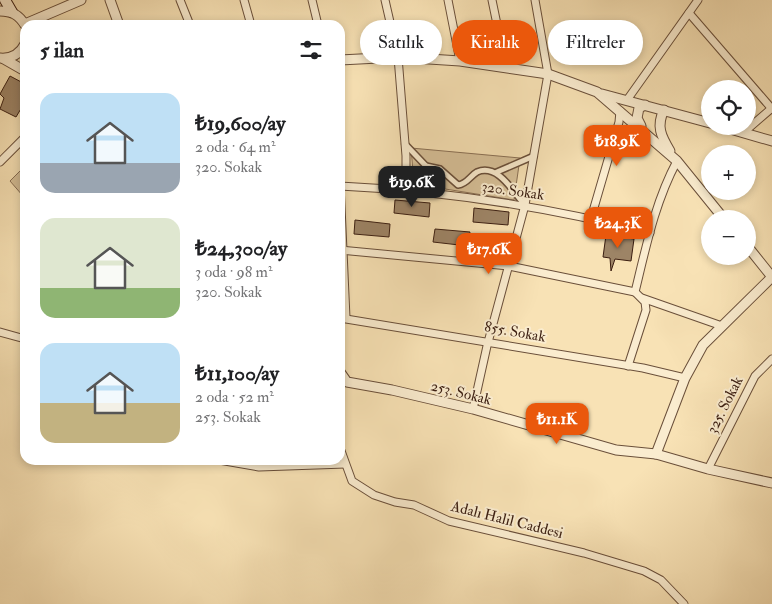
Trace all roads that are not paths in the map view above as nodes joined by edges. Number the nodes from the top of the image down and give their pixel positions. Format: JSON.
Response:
{"nodes":[{"id":1,"x":5,"y":0,"type":"edge"},
{"id":2,"x":81,"y":0,"type":"edge"},
{"id":3,"x":110,"y":0,"type":"edge"},
{"id":4,"x":180,"y":0,"type":"edge"},
{"id":5,"x":244,"y":0,"type":"edge"},
{"id":6,"x":312,"y":0,"type":"edge"},
{"id":7,"x":385,"y":0,"type":"edge"},
{"id":8,"x":448,"y":0,"type":"edge"},
{"id":9,"x":492,"y":0,"type":"edge"},
{"id":10,"x":536,"y":0,"type":"edge"},
{"id":11,"x":698,"y":0,"type":"edge"},
{"id":12,"x":0,"y":11,"type":"edge"},
{"id":13,"x":12,"y":12,"type":"junction"},
{"id":14,"x":689,"y":13,"type":"junction"},
{"id":15,"x":20,"y":20,"type":"edge"},
{"id":16,"x":36,"y":20,"type":"edge"},
{"id":17,"x":117,"y":20,"type":"edge"},
{"id":18,"x":188,"y":20,"type":"edge"},
{"id":19,"x":250,"y":20,"type":"edge"},
{"id":20,"x":317,"y":20,"type":"edge"},
{"id":21,"x":390,"y":20,"type":"edge"},
{"id":22,"x":452,"y":20,"type":"edge"},
{"id":23,"x":20,"y":51,"type":"edge"},
{"id":24,"x":2,"y":58,"type":"edge"},
{"id":25,"x":360,"y":59,"type":"edge"},
{"id":26,"x":345,"y":60,"type":"edge"},
{"id":27,"x":399,"y":65,"type":"edge"},
{"id":28,"x":486,"y":65,"type":"edge"},
{"id":29,"x":20,"y":67,"type":"edge"},
{"id":30,"x":506,"y":68,"type":"junction"},
{"id":31,"x":548,"y":74,"type":"junction"},
{"id":32,"x":597,"y":92,"type":"junction"},
{"id":33,"x":626,"y":100,"type":"junction"},
{"id":34,"x":645,"y":105,"type":"junction"},
{"id":35,"x":772,"y":109,"type":"edge"},
{"id":36,"x":664,"y":110,"type":"junction"},
{"id":37,"x":620,"y":111,"type":"junction"},
{"id":38,"x":701,"y":120,"type":"edge"},
{"id":39,"x":756,"y":122,"type":"edge"},
{"id":40,"x":642,"y":129,"type":"junction"},
{"id":41,"x":750,"y":135,"type":"edge"},
{"id":42,"x":772,"y":141,"type":"edge"},
{"id":43,"x":20,"y":142,"type":"edge"},
{"id":44,"x":405,"y":144,"type":"junction"},
{"id":45,"x":534,"y":156,"type":"junction"},
{"id":46,"x":677,"y":161,"type":"junction"},
{"id":47,"x":0,"y":162,"type":"edge"},
{"id":48,"x":426,"y":166,"type":"junction"},
{"id":49,"x":496,"y":172,"type":"junction"},
{"id":50,"x":345,"y":185,"type":"edge"},
{"id":51,"x":458,"y":186,"type":"junction"},
{"id":52,"x":406,"y":190,"type":"junction"},
{"id":53,"x":456,"y":197,"type":"junction"},
{"id":54,"x":525,"y":205,"type":"junction"},
{"id":55,"x":717,"y":210,"type":"edge"},
{"id":56,"x":591,"y":218,"type":"junction"},
{"id":57,"x":650,"y":233,"type":"junction"},
{"id":58,"x":345,"y":250,"type":"edge"},
{"id":59,"x":756,"y":257,"type":"edge"},
{"id":60,"x":509,"y":266,"type":"junction"},
{"id":61,"x":772,"y":277,"type":"edge"},
{"id":62,"x":636,"y":292,"type":"junction"},
{"id":63,"x":642,"y":298,"type":"junction"},
{"id":64,"x":345,"y":318,"type":"edge"},
{"id":65,"x":722,"y":326,"type":"junction"},
{"id":66,"x":0,"y":332,"type":"edge"},
{"id":67,"x":20,"y":338,"type":"edge"},
{"id":68,"x":489,"y":342,"type":"junction"},
{"id":69,"x":772,"y":359,"type":"edge"},
{"id":70,"x":628,"y":366,"type":"junction"},
{"id":71,"x":685,"y":378,"type":"junction"},
{"id":72,"x":345,"y":383,"type":"edge"},
{"id":73,"x":473,"y":409,"type":"junction"},
{"id":74,"x":656,"y":454,"type":"junction"},
{"id":75,"x":345,"y":464,"type":"edge"},
{"id":76,"x":248,"y":465,"type":"edge"},
{"id":77,"x":316,"y":465,"type":"edge"},
{"id":78,"x":708,"y":469,"type":"junction"},
{"id":79,"x":771,"y":481,"type":"edge"},
{"id":80,"x":684,"y":604,"type":"edge"}],
"edges":[{"from":1,"to":13,"type":"main road"},
{"from":2,"to":16,"type":"street"},
{"from":3,"to":17,"type":"street"},
{"from":4,"to":18,"type":"street"},
{"from":5,"to":19,"type":"street"},
{"from":6,"to":20,"type":"street"},
{"from":7,"to":21,"type":"street"},
{"from":8,"to":22,"type":"street"},
{"from":9,"to":30,"type":"street"},
{"from":10,"to":31,"type":"street"},
{"from":11,"to":14,"type":"street"},
{"from":12,"to":13,"type":"street"},
{"from":13,"to":15,"type":"street"},
{"from":14,"to":33,"type":"street"},
{"from":14,"to":35,"type":"street"},
{"from":23,"to":24,"type":"street"},
{"from":24,"to":29,"type":"street"},
{"from":25,"to":26,"type":"street"},
{"from":27,"to":44,"type":"street"},
{"from":28,"to":30,"type":"street"},
{"from":30,"to":31,"type":"street"},
{"from":31,"to":32,"type":"street"},
{"from":31,"to":45,"type":"street"},
{"from":32,"to":33,"type":"street"},
{"from":32,"to":37,"type":"street"},
{"from":33,"to":34,"type":"street"},
{"from":34,"to":36,"type":"street"},
{"from":34,"to":40,"type":"street"},
{"from":35,"to":39,"type":"street"},
{"from":36,"to":38,"type":"street"},
{"from":36,"to":46,"type":"street"},
{"from":37,"to":40,"type":"street"},
{"from":37,"to":56,"type":"street"},
{"from":40,"to":46,"type":"street"},
{"from":41,"to":42,"type":"street"},
{"from":43,"to":47,"type":"street"},
{"from":44,"to":48,"type":"street"},
{"from":44,"to":52,"type":"street"},
{"from":45,"to":49,"type":"street"},
{"from":45,"to":54,"type":"street"},
{"from":46,"to":55,"type":"street"},
{"from":46,"to":57,"type":"street"},
{"from":48,"to":51,"type":"street"},
{"from":48,"to":52,"type":"street"},
{"from":49,"to":51,"type":"street"},
{"from":49,"to":54,"type":"street"},
{"from":50,"to":52,"type":"street","name":"320. Sokak"},
{"from":51,"to":53,"type":"street"},
{"from":52,"to":53,"type":"street","name":"320. Sokak"},
{"from":53,"to":54,"type":"street","name":"320. Sokak"},
{"from":54,"to":56,"type":"street","name":"320. Sokak"},
{"from":54,"to":60,"type":"street"},
{"from":56,"to":57,"type":"street","name":"320. Sokak"},
{"from":57,"to":62,"type":"street"},
{"from":58,"to":60,"type":"street"},
{"from":59,"to":61,"type":"street"},
{"from":60,"to":62,"type":"street"},
{"from":60,"to":68,"type":"street"},
{"from":61,"to":65,"type":"street"},
{"from":62,"to":63,"type":"street"},
{"from":63,"to":65,"type":"street"},
{"from":63,"to":70,"type":"street"},
{"from":64,"to":68,"type":"street","name":"855. Sokak"},
{"from":65,"to":71,"type":"street"},
{"from":66,"to":67,"type":"street"},
{"from":68,"to":70,"type":"street","name":"855. Sokak"},
{"from":68,"to":73,"type":"street"},
{"from":69,"to":78,"type":"street","name":"325. Sokak"},
{"from":70,"to":71,"type":"street","name":"855. Sokak"},
{"from":71,"to":74,"type":"street"},
{"from":72,"to":73,"type":"street","name":"253. Sokak"},
{"from":73,"to":74,"type":"street","name":"253. Sokak"},
{"from":74,"to":78,"type":"street","name":"253. Sokak"},
{"from":75,"to":80,"type":"street","name":"Adalı Halil Caddesi"},
{"from":76,"to":77,"type":"street"},
{"from":78,"to":79,"type":"street","name":"253. Sokak"}]}
